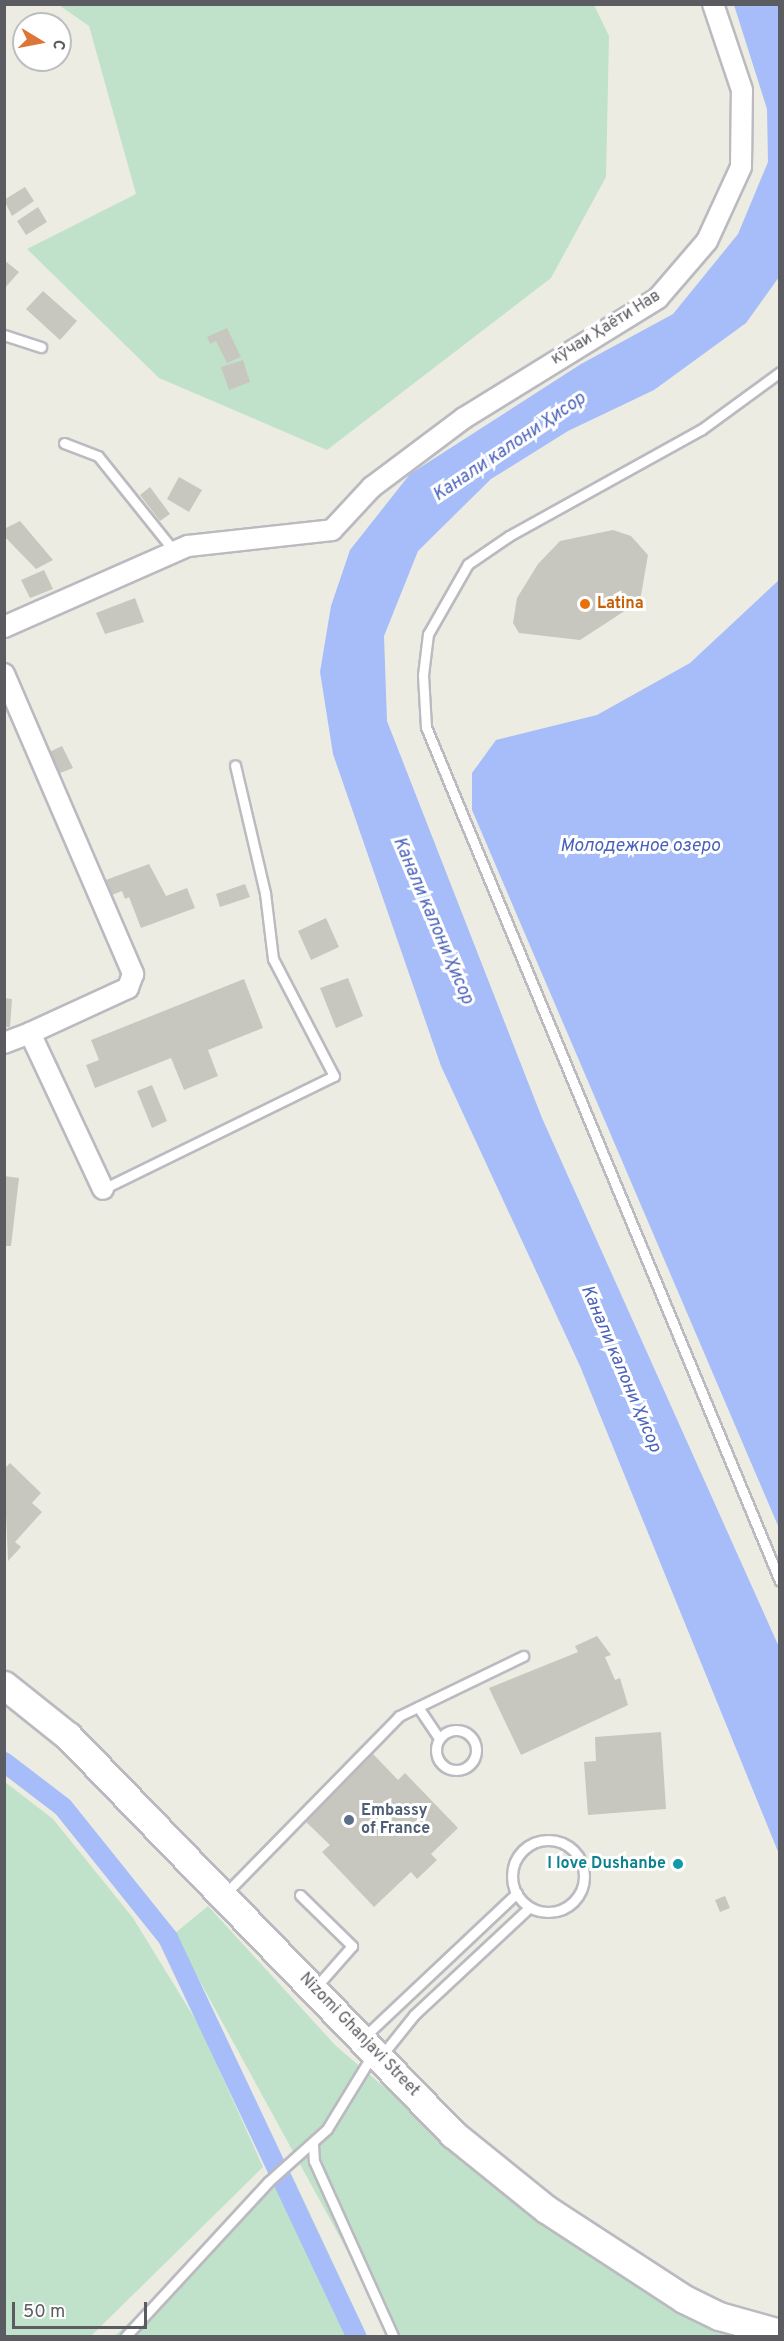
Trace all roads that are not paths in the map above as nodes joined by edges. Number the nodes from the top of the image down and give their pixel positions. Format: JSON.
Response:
{"nodes":[{"id":1,"x":713,"y":4,"type":"edge"},
{"id":2,"x":4,"y":335,"type":"edge"},
{"id":3,"x":41,"y":347,"type":"dead end"},
{"id":4,"x":780,"y":372,"type":"edge"},
{"id":5,"x":64,"y":443,"type":"dead end"},
{"id":6,"x":174,"y":551,"type":"junction"},
{"id":7,"x":4,"y":627,"type":"edge"},
{"id":8,"x":4,"y":674,"type":"edge"},
{"id":9,"x":235,"y":765,"type":"dead end"},
{"id":10,"x":30,"y":1033,"type":"junction"},
{"id":11,"x":4,"y":1043,"type":"edge"},
{"id":12,"x":102,"y":1189,"type":"joint"},
{"id":13,"x":780,"y":1581,"type":"edge"},
{"id":14,"x":523,"y":1656,"type":"dead end"},
{"id":15,"x":4,"y":1685,"type":"edge"},
{"id":16,"x":418,"y":1707,"type":"junction"},
{"id":17,"x":439,"y":1738,"type":"junction"},
{"id":18,"x":517,"y":1893,"type":"junction"},
{"id":19,"x":224,"y":1895,"type":"junction"},
{"id":20,"x":300,"y":1895,"type":"dead end"},
{"id":21,"x":530,"y":1907,"type":"junction"},
{"id":22,"x":314,"y":1989,"type":"junction"},
{"id":23,"x":372,"y":2049,"type":"junction"},
{"id":24,"x":313,"y":2144,"type":"junction"},
{"id":25,"x":764,"y":2332,"type":"edge"},
{"id":26,"x":126,"y":2337,"type":"edge"},
{"id":27,"x":393,"y":2337,"type":"edge"}],
"edges":[{"from":1,"to":6,"type":"street","name":"кӯчаи Ҳаёти Нав"},
{"from":2,"to":3,"type":"lane"},
{"from":4,"to":13,"type":"lane"},
{"from":5,"to":6,"type":"lane"},
{"from":6,"to":7,"type":"street","name":"кӯчаи Ҳаёти Нав"},
{"from":8,"to":10,"type":"street"},
{"from":9,"to":12,"type":"lane"},
{"from":10,"to":11,"type":"street"},
{"from":10,"to":12,"type":"street"},
{"from":14,"to":16,"type":"lane"},
{"from":15,"to":19,"type":"street","name":"Nizomi Ghanjavi Street"},
{"from":16,"to":17,"type":"lane"},
{"from":16,"to":19,"type":"lane"},
{"from":17,"to":17,"type":"lane"},
{"from":18,"to":21,"type":"lane"},
{"from":18,"to":21,"type":"lane"},
{"from":18,"to":23,"type":"lane"},
{"from":19,"to":22,"type":"street","name":"Nizomi Ghanjavi Street"},
{"from":20,"to":22,"type":"lane"},
{"from":21,"to":23,"type":"lane"},
{"from":22,"to":23,"type":"street","name":"Nizomi Ghanjavi Street"},
{"from":23,"to":24,"type":"lane"},
{"from":23,"to":25,"type":"street","name":"Nizomi Ghanjavi Street"},
{"from":24,"to":26,"type":"lane"},
{"from":24,"to":27,"type":"lane"}]}
